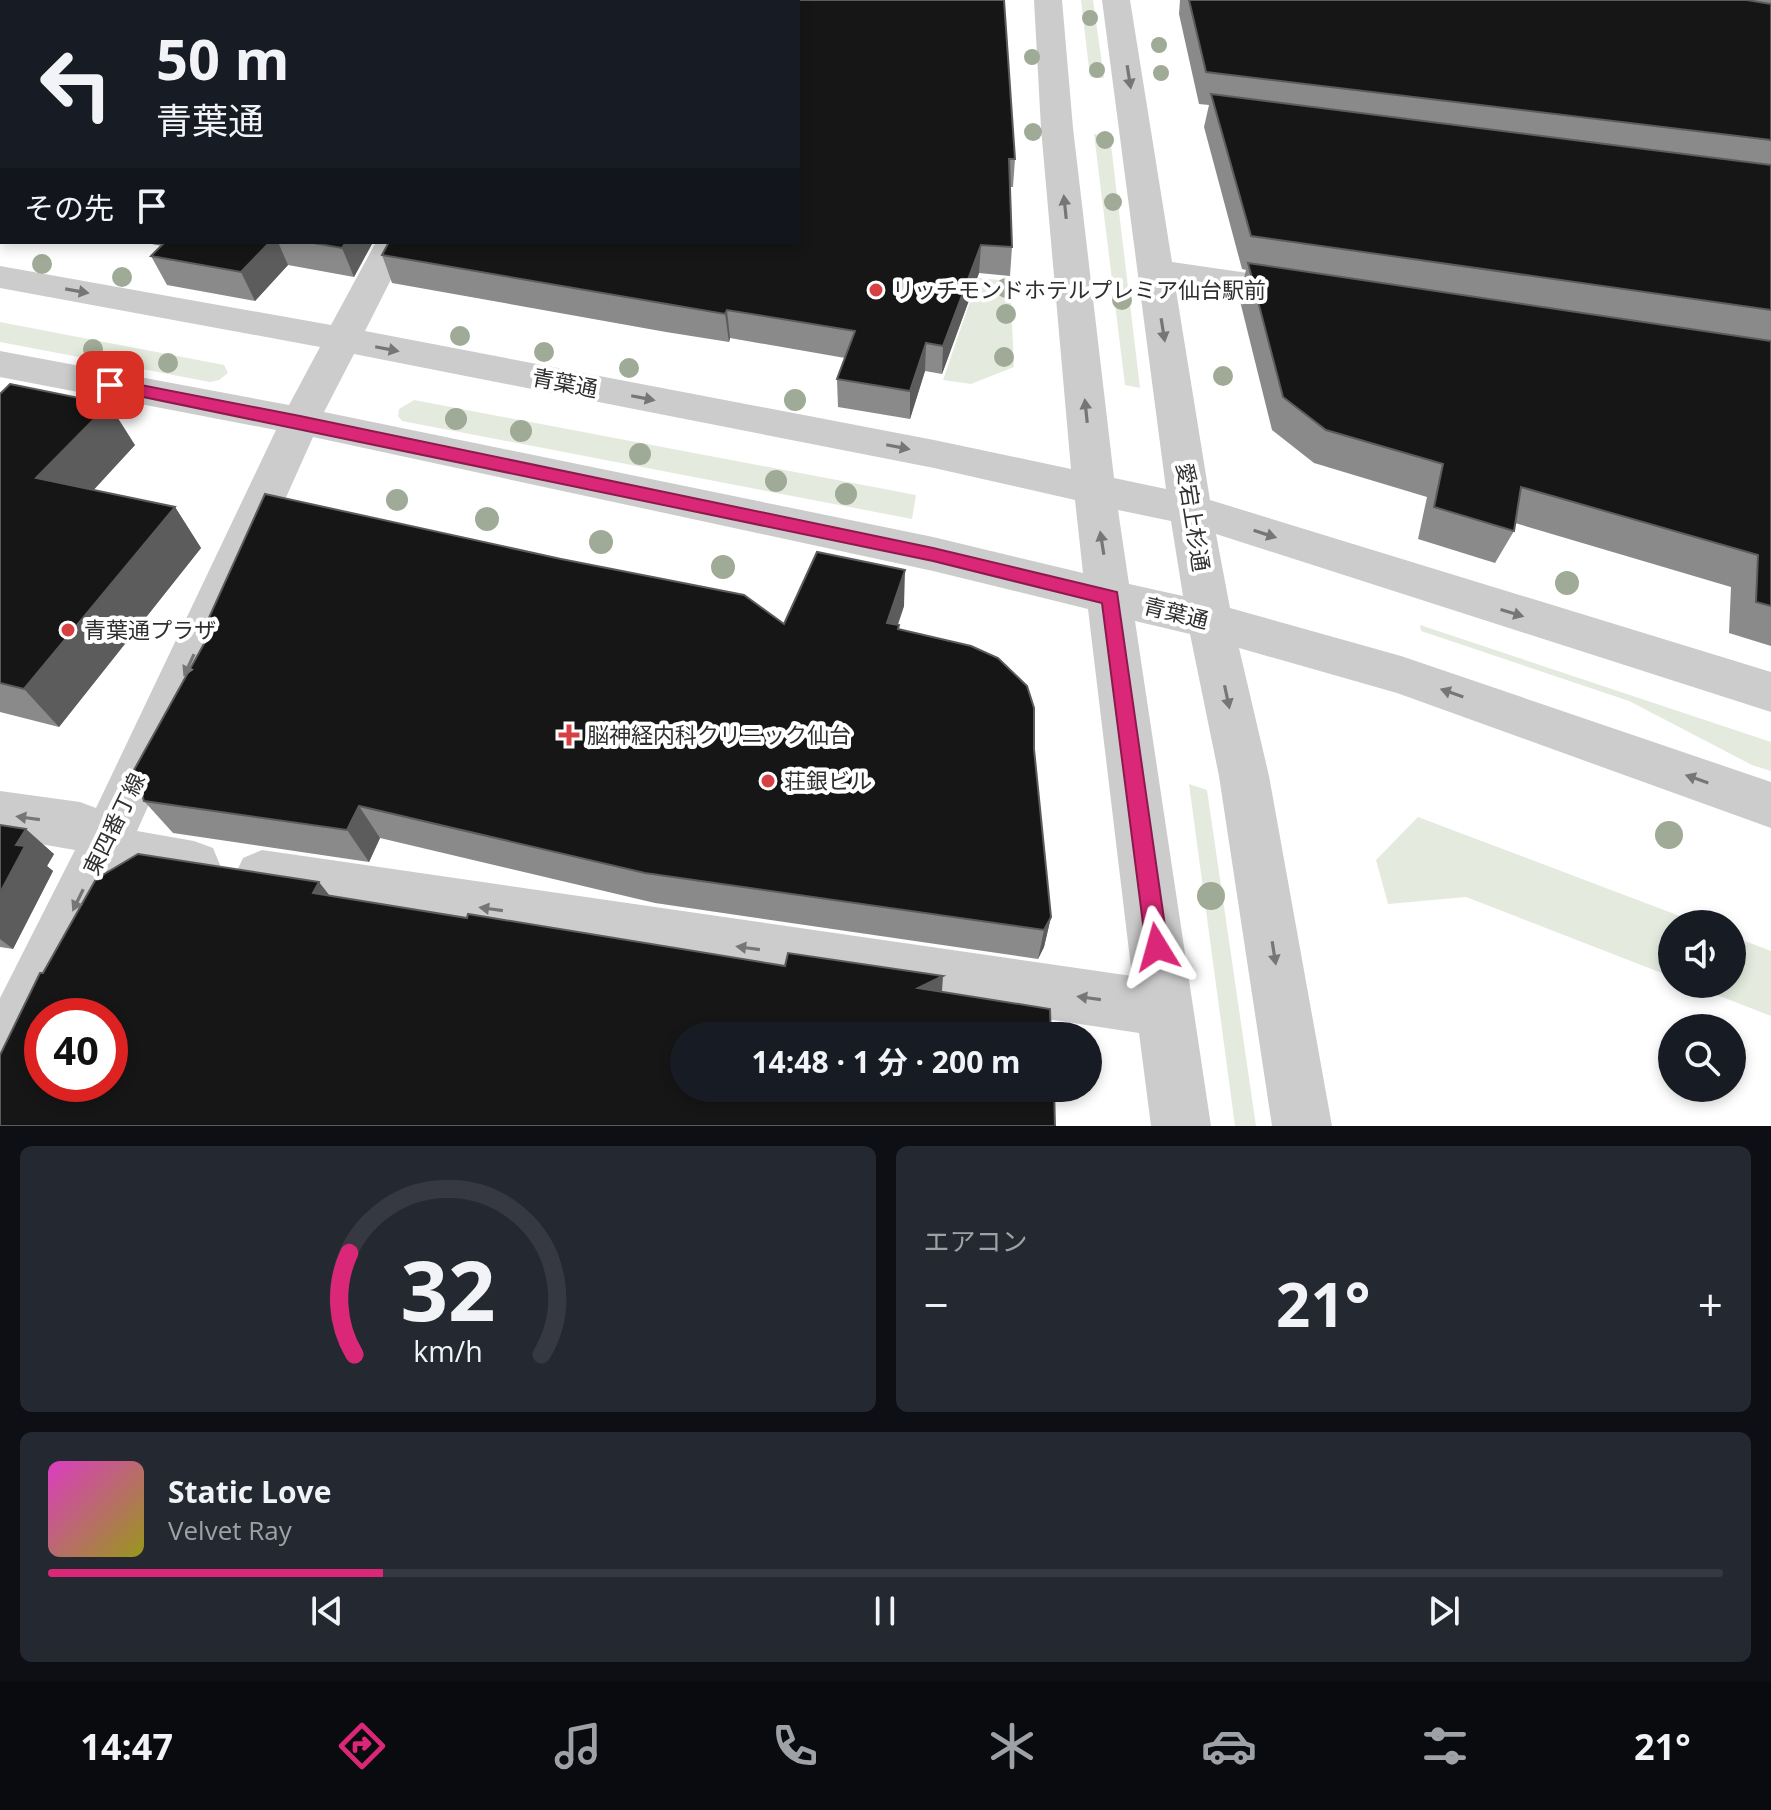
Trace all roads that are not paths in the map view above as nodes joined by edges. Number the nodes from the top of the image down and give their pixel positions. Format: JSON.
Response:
{"nodes":[{"id":1,"x":1048,"y":0,"type":"edge"},
{"id":2,"x":1116,"y":0,"type":"edge"},
{"id":3,"x":392,"y":244,"type":"edge"},
{"id":4,"x":1154,"y":270,"type":"junction"},
{"id":5,"x":0,"y":277,"type":"edge"},
{"id":6,"x":1334,"y":297,"type":"edge"},
{"id":7,"x":343,"y":340,"type":"junction"},
{"id":8,"x":0,"y":364,"type":"edge"},
{"id":9,"x":300,"y":421,"type":"junction"},
{"id":10,"x":1094,"y":488,"type":"junction"},
{"id":11,"x":1190,"y":510,"type":"junction"},
{"id":12,"x":1110,"y":597,"type":"junction"},
{"id":13,"x":1210,"y":621,"type":"junction"},
{"id":14,"x":1771,"y":692,"type":"edge"},
{"id":15,"x":1771,"y":805,"type":"edge"},
{"id":16,"x":0,"y":814,"type":"edge"},
{"id":17,"x":107,"y":840,"type":"junction"},
{"id":18,"x":1166,"y":1009,"type":"junction"},
{"id":19,"x":0,"y":1060,"type":"edge"},
{"id":20,"x":1181,"y":1126,"type":"edge"},
{"id":21,"x":1302,"y":1126,"type":"edge"}],
"edges":[{"from":10,"to":1,"type":"street","one_way":true},
{"from":2,"to":4,"type":"street","name":"愛宕上杉通","one_way":true},
{"from":3,"to":7,"type":"street","name":"東四番丁線"},
{"from":4,"to":6,"type":"street"},
{"from":4,"to":11,"type":"street","name":"愛宕上杉通","one_way":true},
{"from":5,"to":7,"type":"street","name":"青葉通","one_way":true},
{"from":7,"to":9,"type":"street","name":"東四番丁線"},
{"from":7,"to":10,"type":"street","name":"青葉通","one_way":true},
{"from":8,"to":9,"type":"street","name":"青葉通"},
{"from":9,"to":12,"type":"street","name":"青葉通"},
{"from":9,"to":17,"type":"street","name":"東四番丁線","one_way":true},
{"from":10,"to":11,"type":"street","name":"青葉通"},
{"from":12,"to":10,"type":"street","one_way":true},
{"from":11,"to":13,"type":"street","name":"愛宕上杉通"},
{"from":11,"to":14,"type":"street","name":"青葉通","one_way":true},
{"from":12,"to":13,"type":"street","name":"青葉通"},
{"from":12,"to":18,"type":"street"},
{"from":15,"to":13,"type":"street","name":"青葉通","one_way":true},
{"from":13,"to":21,"type":"street","name":"愛宕上杉通","one_way":true},
{"from":17,"to":16,"type":"street","one_way":true},
{"from":18,"to":17,"type":"street","one_way":true},
{"from":17,"to":19,"type":"street","name":"東四番丁線","one_way":true},
{"from":18,"to":20,"type":"street"}]}
